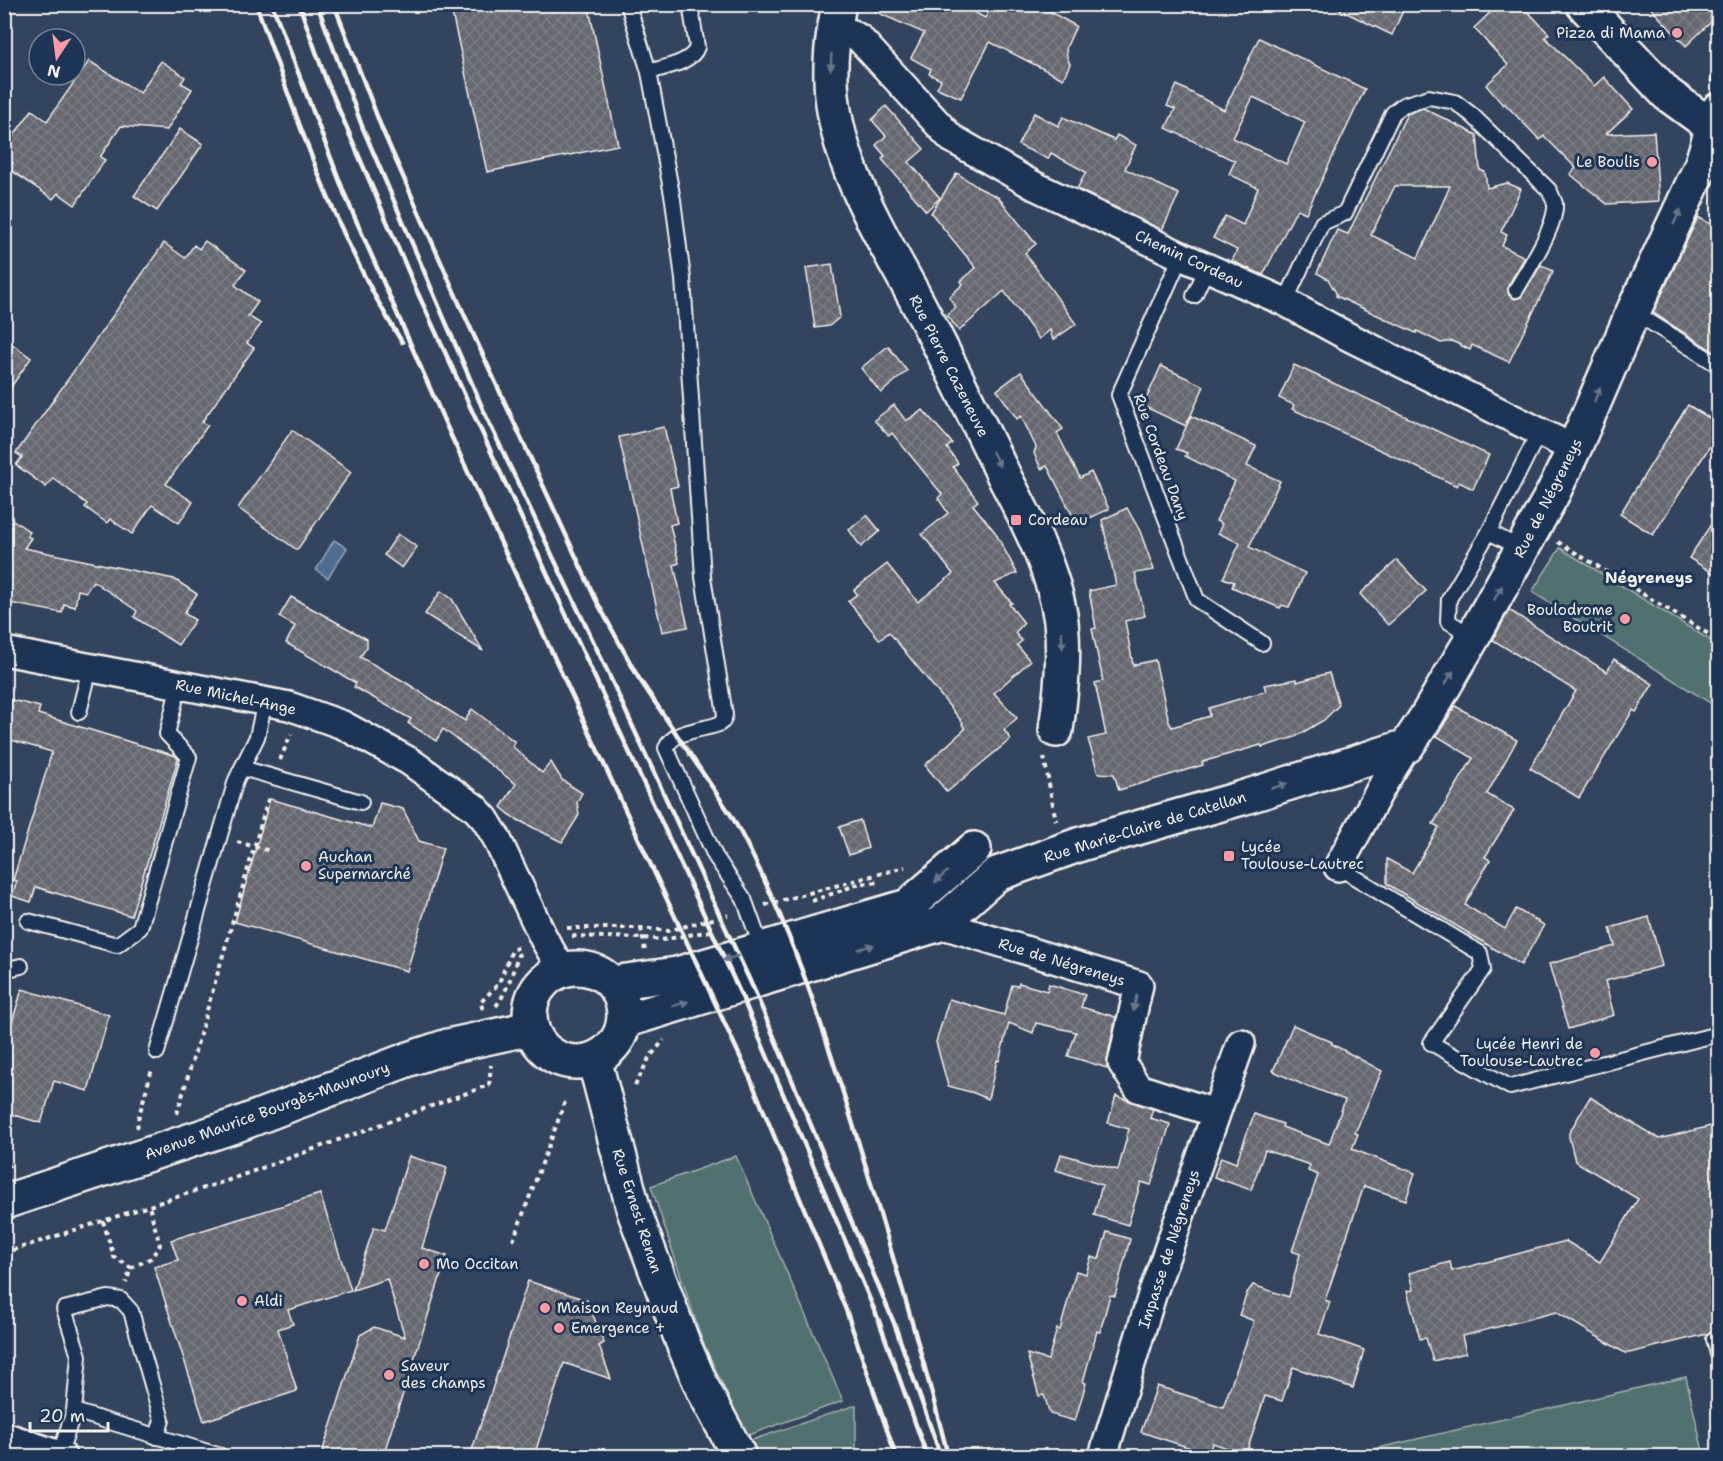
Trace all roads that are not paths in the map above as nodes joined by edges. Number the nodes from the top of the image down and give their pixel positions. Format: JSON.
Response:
{"nodes":[{"id":1,"x":628,"y":4,"type":"edge"},
{"id":2,"x":690,"y":4,"type":"edge"},
{"id":3,"x":1583,"y":4,"type":"edge"},
{"id":4,"x":836,"y":17,"type":"edge"},
{"id":5,"x":649,"y":72,"type":"junction"},
{"id":6,"x":1714,"y":114,"type":"edge"},
{"id":7,"x":1181,"y":256,"type":"junction"},
{"id":8,"x":1207,"y":268,"type":"junction"},
{"id":9,"x":1516,"y":290,"type":"dead end"},
{"id":10,"x":1194,"y":296,"type":"dead end"},
{"id":11,"x":1285,"y":302,"type":"junction"},
{"id":12,"x":1633,"y":312,"type":"junction"},
{"id":13,"x":1719,"y":364,"type":"edge"},
{"id":14,"x":1539,"y":432,"type":"junction"},
{"id":15,"x":1574,"y":449,"type":"junction"},
{"id":16,"x":1489,"y":532,"type":"junction"},
{"id":17,"x":1528,"y":539,"type":"junction"},
{"id":18,"x":1473,"y":637,"type":"junction"},
{"id":19,"x":1262,"y":643,"type":"dead end"},
{"id":20,"x":4,"y":651,"type":"edge"},
{"id":21,"x":90,"y":668,"type":"junction"},
{"id":22,"x":179,"y":685,"type":"junction"},
{"id":23,"x":266,"y":701,"type":"junction"},
{"id":24,"x":79,"y":712,"type":"dead end"},
{"id":25,"x":1050,"y":742,"type":"road end"},
{"id":26,"x":1407,"y":746,"type":"junction"},
{"id":27,"x":242,"y":768,"type":"junction"},
{"id":28,"x":361,"y":802,"type":"dead end"},
{"id":29,"x":974,"y":849,"type":"dead end"},
{"id":30,"x":1338,"y":867,"type":"joint"},
{"id":31,"x":28,"y":921,"type":"dead end"},
{"id":32,"x":940,"y":924,"type":"junction"},
{"id":33,"x":762,"y":949,"type":"junction"},
{"id":34,"x":21,"y":966,"type":"dead end"},
{"id":35,"x":4,"y":970,"type":"edge"},
{"id":36,"x":562,"y":970,"type":"junction"},
{"id":37,"x":612,"y":983,"type":"junction"},
{"id":38,"x":624,"y":1021,"type":"junction"},
{"id":39,"x":531,"y":1028,"type":"junction"},
{"id":40,"x":1719,"y":1034,"type":"edge"},
{"id":41,"x":1241,"y":1043,"type":"dead end"},
{"id":42,"x":157,"y":1052,"type":"road end"},
{"id":43,"x":594,"y":1059,"type":"junction"},
{"id":44,"x":1215,"y":1113,"type":"junction"},
{"id":45,"x":4,"y":1202,"type":"edge"},
{"id":46,"x":1714,"y":1339,"type":"dead end"},
{"id":47,"x":1719,"y":1354,"type":"edge"},
{"id":48,"x":74,"y":1411,"type":"junction"},
{"id":49,"x":4,"y":1436,"type":"edge"},
{"id":50,"x":157,"y":1437,"type":"junction"},
{"id":51,"x":61,"y":1456,"type":"edge"},
{"id":52,"x":221,"y":1456,"type":"edge"},
{"id":53,"x":739,"y":1456,"type":"edge"},
{"id":54,"x":1103,"y":1456,"type":"edge"}],
"edges":[{"from":1,"to":5,"type":"lane"},
{"from":2,"to":5,"type":"lane"},
{"from":3,"to":6,"type":"street"},
{"from":4,"to":7,"type":"street","name":"Chemin Cordeau"},
{"from":4,"to":25,"type":"street","name":"Rue Pierre Cazeneuve","one_way":true},
{"from":5,"to":33,"type":"lane"},
{"from":12,"to":6,"type":"street","name":"Rue de Négreneys","one_way":true},
{"from":7,"to":8,"type":"street","name":"Chemin Cordeau"},
{"from":7,"to":19,"type":"lane","name":"Rue Cordeau Dany"},
{"from":8,"to":10,"type":"lane"},
{"from":8,"to":11,"type":"street","name":"Chemin Cordeau"},
{"from":9,"to":11,"type":"lane"},
{"from":11,"to":14,"type":"street","name":"Chemin Cordeau"},
{"from":12,"to":13,"type":"lane"},
{"from":15,"to":12,"type":"street","name":"Rue de Négreneys","one_way":true},
{"from":14,"to":15,"type":"street","name":"Chemin Cordeau"},
{"from":14,"to":16,"type":"lane"},
{"from":15,"to":17,"type":"street","name":"Rue de Négreneys"},
{"from":16,"to":17,"type":"lane"},
{"from":16,"to":18,"type":"lane"},
{"from":18,"to":17,"type":"street","name":"Rue de Négreneys","one_way":true},
{"from":26,"to":18,"type":"street","name":"Rue de Négreneys","one_way":true},
{"from":20,"to":21,"type":"street","name":"Rue Michel-Ange"},
{"from":21,"to":22,"type":"street","name":"Rue Michel-Ange"},
{"from":21,"to":24,"type":"lane"},
{"from":22,"to":23,"type":"street","name":"Rue Michel-Ange"},
{"from":22,"to":31,"type":"lane"},
{"from":23,"to":27,"type":"lane"},
{"from":23,"to":36,"type":"street","name":"Rue Michel-Ange"},
{"from":26,"to":30,"type":"street","name":"Rue de Négreneys"},
{"from":32,"to":26,"type":"street","name":"Rue Marie-Claire de Catellan","one_way":true},
{"from":27,"to":28,"type":"lane"},
{"from":27,"to":42,"type":"lane"},
{"from":29,"to":33,"type":"street","one_way":true},
{"from":30,"to":40,"type":"lane"},
{"from":38,"to":32,"type":"street","name":"Rue Marie-Claire de Catellan","one_way":true},
{"from":32,"to":44,"type":"street","name":"Rue de Négreneys","one_way":true},
{"from":33,"to":37,"type":"street","one_way":true},
{"from":34,"to":35,"type":"lane"},
{"from":36,"to":37,"type":"street"},
{"from":36,"to":39,"type":"street"},
{"from":37,"to":38,"type":"street"},
{"from":38,"to":43,"type":"street"},
{"from":39,"to":43,"type":"street"},
{"from":39,"to":45,"type":"street","name":"Avenue Maurice Bourgès-Maunoury"},
{"from":41,"to":44,"type":"street","name":"Impasse de Négreneys"},
{"from":43,"to":53,"type":"street","name":"Rue Ernest Renan"},
{"from":44,"to":54,"type":"street","name":"Impasse de Négreneys"},
{"from":46,"to":47,"type":"lane"},
{"from":48,"to":50,"type":"lane"},
{"from":48,"to":50,"type":"lane"},
{"from":48,"to":51,"type":"lane"},
{"from":49,"to":51,"type":"street"},
{"from":50,"to":52,"type":"lane"}]}
